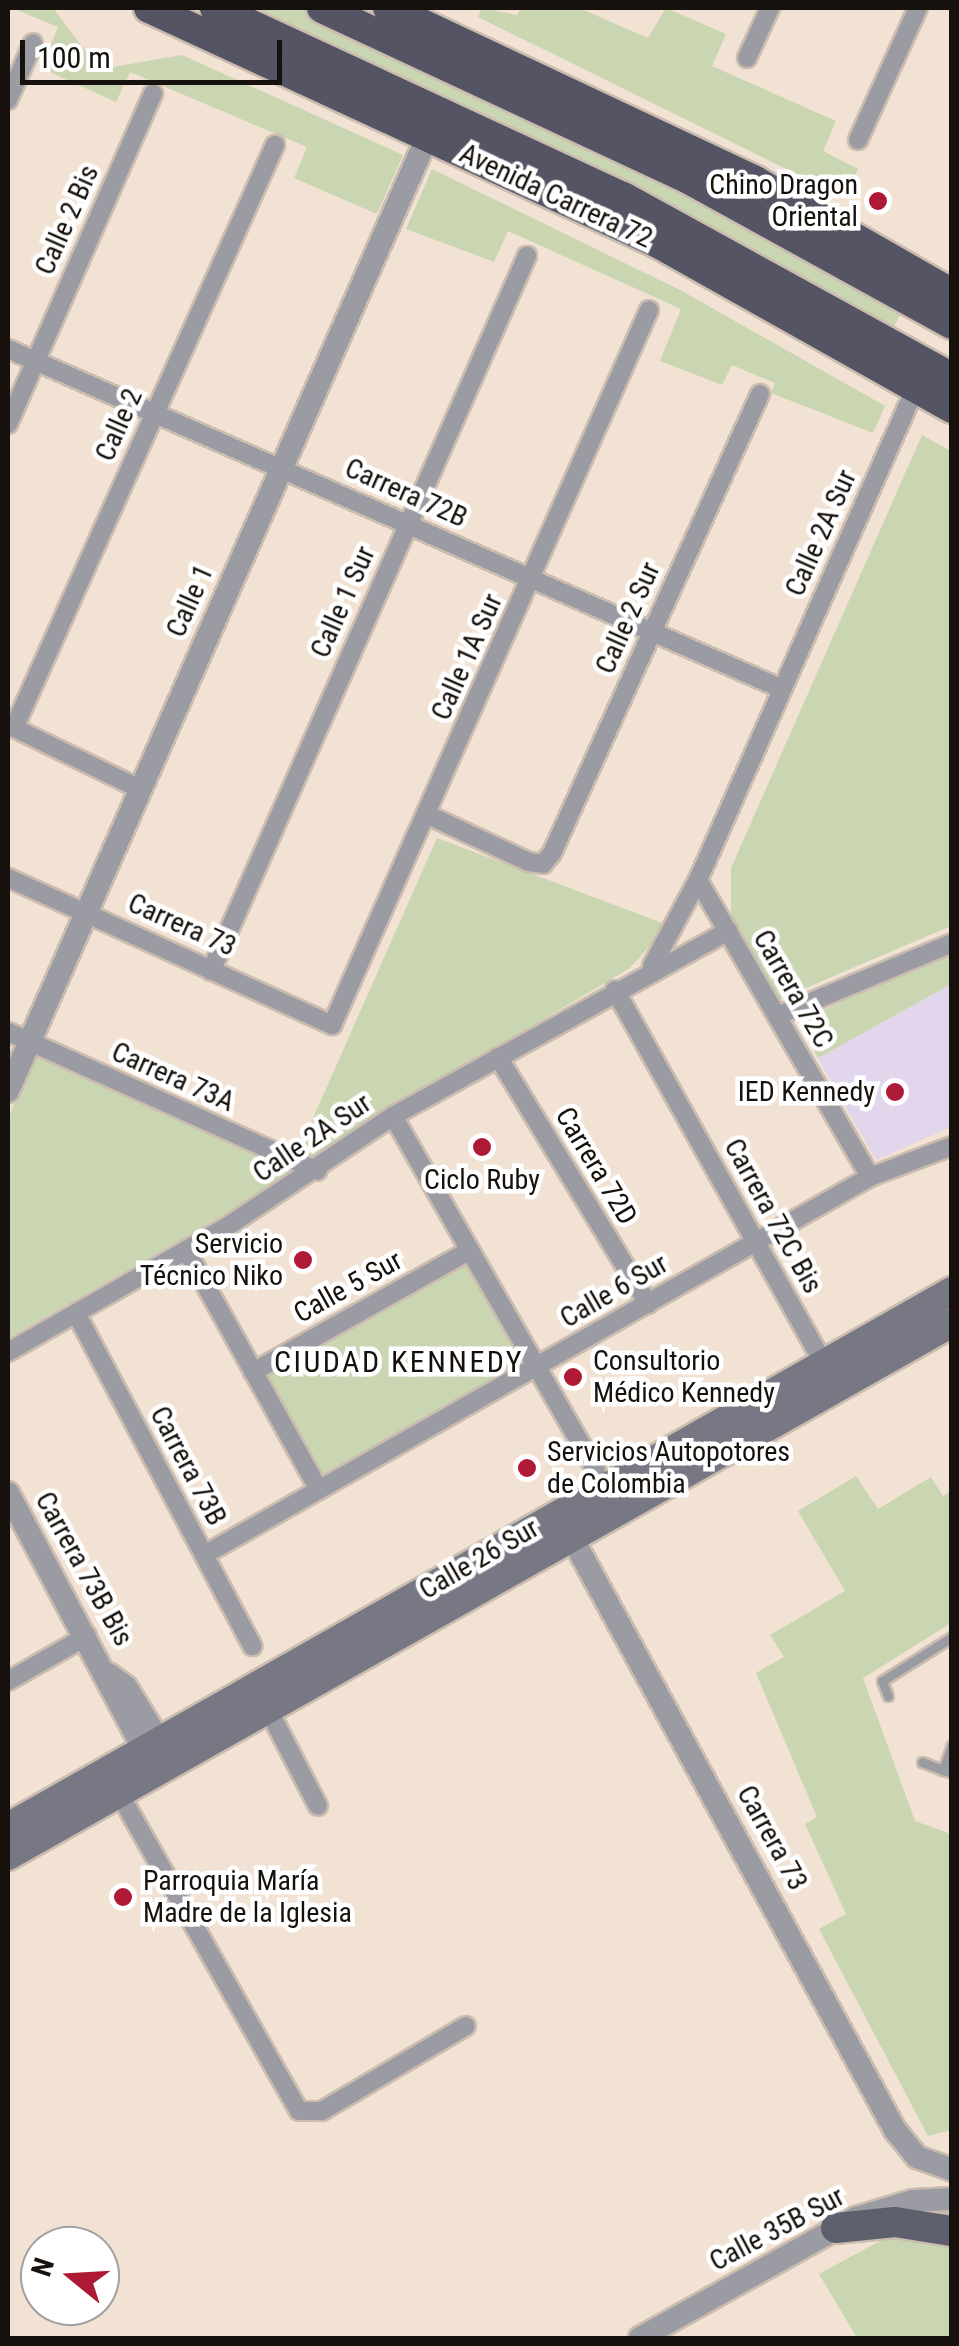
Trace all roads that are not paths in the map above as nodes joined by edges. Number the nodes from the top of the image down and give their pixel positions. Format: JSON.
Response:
{"nodes":[{"id":1,"x":148,"y":8,"type":"edge"},
{"id":2,"x":215,"y":8,"type":"edge"},
{"id":3,"x":322,"y":8,"type":"edge"},
{"id":4,"x":388,"y":8,"type":"edge"},
{"id":5,"x":770,"y":8,"type":"edge"},
{"id":6,"x":918,"y":8,"type":"edge"},
{"id":7,"x":33,"y":42,"type":"dead end"},
{"id":8,"x":748,"y":58,"type":"dead end"},
{"id":9,"x":153,"y":93,"type":"dead end"},
{"id":10,"x":8,"y":100,"type":"edge"},
{"id":11,"x":586,"y":129,"type":"junction"},
{"id":12,"x":652,"y":132,"type":"junction"},
{"id":13,"x":428,"y":135,"type":"junction"},
{"id":14,"x":858,"y":140,"type":"dead end"},
{"id":15,"x":274,"y":144,"type":"dead end"},
{"id":16,"x":622,"y":197,"type":"junction"},
{"id":17,"x":527,"y":256,"type":"dead end"},
{"id":18,"x":696,"y":263,"type":"junction"},
{"id":19,"x":949,"y":286,"type":"edge"},
{"id":20,"x":649,"y":310,"type":"dead end"},
{"id":21,"x":952,"y":324,"type":"edge"},
{"id":22,"x":8,"y":349,"type":"edge"},
{"id":23,"x":34,"y":360,"type":"junction"},
{"id":24,"x":952,"y":378,"type":"edge"},
{"id":25,"x":916,"y":388,"type":"junction"},
{"id":26,"x":760,"y":394,"type":"dead end"},
{"id":27,"x":952,"y":408,"type":"edge"},
{"id":28,"x":155,"y":412,"type":"junction"},
{"id":29,"x":8,"y":424,"type":"edge"},
{"id":30,"x":281,"y":469,"type":"junction"},
{"id":31,"x":408,"y":523,"type":"junction"},
{"id":32,"x":531,"y":578,"type":"junction"},
{"id":33,"x":652,"y":631,"type":"junction"},
{"id":34,"x":782,"y":689,"type":"junction"},
{"id":35,"x":11,"y":727,"type":"edge"},
{"id":36,"x":140,"y":789,"type":"junction"},
{"id":37,"x":428,"y":815,"type":"junction"},
{"id":38,"x":8,"y":878,"type":"edge"},
{"id":39,"x":698,"y":880,"type":"junction"},
{"id":40,"x":86,"y":914,"type":"junction"},
{"id":41,"x":728,"y":931,"type":"junction"},
{"id":42,"x":952,"y":943,"type":"edge"},
{"id":43,"x":648,"y":970,"type":"junction"},
{"id":44,"x":212,"y":971,"type":"junction"},
{"id":45,"x":615,"y":990,"type":"junction"},
{"id":46,"x":777,"y":1016,"type":"junction"},
{"id":47,"x":332,"y":1025,"type":"joint"},
{"id":48,"x":18,"y":1037,"type":"edge"},
{"id":49,"x":498,"y":1057,"type":"junction"},
{"id":50,"x":8,"y":1091,"type":"edge"},
{"id":51,"x":394,"y":1116,"type":"junction"},
{"id":52,"x":952,"y":1146,"type":"edge"},
{"id":53,"x":317,"y":1171,"type":"junction"},
{"id":54,"x":870,"y":1177,"type":"junction"},
{"id":55,"x":757,"y":1242,"type":"junction"},
{"id":56,"x":186,"y":1250,"type":"junction"},
{"id":57,"x":470,"y":1250,"type":"junction"},
{"id":58,"x":952,"y":1291,"type":"edge"},
{"id":59,"x":648,"y":1304,"type":"junction"},
{"id":60,"x":76,"y":1313,"type":"junction"},
{"id":61,"x":952,"y":1323,"type":"edge"},
{"id":62,"x":8,"y":1352,"type":"edge"},
{"id":63,"x":824,"y":1364,"type":"junction"},
{"id":64,"x":537,"y":1366,"type":"junction"},
{"id":65,"x":254,"y":1372,"type":"junction"},
{"id":66,"x":596,"y":1470,"type":"dead end"},
{"id":67,"x":319,"y":1490,"type":"junction"},
{"id":68,"x":8,"y":1494,"type":"edge"},
{"id":69,"x":565,"y":1525,"type":"junction"},
{"id":70,"x":204,"y":1555,"type":"junction"},
{"id":71,"x":87,"y":1636,"type":"junction"},
{"id":72,"x":952,"y":1637,"type":"edge"},
{"id":73,"x":252,"y":1646,"type":"dead end"},
{"id":74,"x":8,"y":1682,"type":"edge"},
{"id":75,"x":888,"y":1696,"type":"dead end"},
{"id":76,"x":268,"y":1709,"type":"junction"},
{"id":77,"x":952,"y":1745,"type":"edge"},
{"id":78,"x":158,"y":1756,"type":"junction"},
{"id":79,"x":922,"y":1762,"type":"dead end"},
{"id":80,"x":948,"y":1772,"type":"edge"},
{"id":81,"x":119,"y":1793,"type":"junction"},
{"id":82,"x":318,"y":1806,"type":"dead end"},
{"id":83,"x":8,"y":1826,"type":"edge"},
{"id":84,"x":8,"y":1856,"type":"edge"},
{"id":85,"x":466,"y":2026,"type":"dead end"},
{"id":86,"x":952,"y":2170,"type":"edge"},
{"id":87,"x":952,"y":2199,"type":"edge"},
{"id":88,"x":836,"y":2228,"type":"junction"},
{"id":89,"x":952,"y":2231,"type":"edge"},
{"id":90,"x":640,"y":2338,"type":"edge"}],
"edges":[{"from":1,"to":13,"type":"highway","name":"Avenida Carrera 72"},
{"from":2,"to":16,"type":"highway","name":"Avenida Carrera 72"},
{"from":3,"to":11,"type":"highway"},
{"from":4,"to":12,"type":"highway"},
{"from":5,"to":8,"type":"street"},
{"from":6,"to":14,"type":"street"},
{"from":7,"to":10,"type":"street"},
{"from":9,"to":23,"type":"street","name":"Calle 2 Bis"},
{"from":11,"to":12,"type":"highway"},
{"from":11,"to":21,"type":"highway"},
{"from":12,"to":19,"type":"highway"},
{"from":13,"to":18,"type":"highway","name":"Avenida Carrera 72"},
{"from":13,"to":30,"type":"street","name":"Calle 1"},
{"from":15,"to":28,"type":"street","name":"Calle 2"},
{"from":16,"to":18,"type":"highway"},
{"from":16,"to":24,"type":"highway","name":"Avenida Carrera 72"},
{"from":17,"to":31,"type":"street","name":"Calle 1 Sur"},
{"from":18,"to":25,"type":"highway","name":"Avenida Carrera 72"},
{"from":20,"to":32,"type":"street","name":"Calle 1A Sur"},
{"from":22,"to":23,"type":"street","name":"Carrera 72B"},
{"from":23,"to":28,"type":"street","name":"Carrera 72B"},
{"from":23,"to":29,"type":"street","name":"Calle 2 Bis"},
{"from":25,"to":27,"type":"highway","name":"Avenida Carrera 72"},
{"from":25,"to":34,"type":"street","name":"Calle 2A Sur"},
{"from":26,"to":33,"type":"street","name":"Calle 2 Sur"},
{"from":28,"to":30,"type":"street","name":"Carrera 72B"},
{"from":28,"to":35,"type":"street","name":"Calle 2"},
{"from":30,"to":31,"type":"street","name":"Carrera 72B"},
{"from":30,"to":36,"type":"street","name":"Calle 1"},
{"from":31,"to":32,"type":"street","name":"Carrera 72B"},
{"from":31,"to":44,"type":"street","name":"Calle 1 Sur"},
{"from":32,"to":33,"type":"street","name":"Carrera 72B"},
{"from":32,"to":37,"type":"street","name":"Calle 1A Sur"},
{"from":33,"to":34,"type":"street","name":"Carrera 72B"},
{"from":33,"to":37,"type":"street","name":"Calle 2 Sur"},
{"from":34,"to":39,"type":"street","name":"Calle 2A Sur"},
{"from":35,"to":36,"type":"street"},
{"from":36,"to":40,"type":"street","name":"Calle 1"},
{"from":37,"to":47,"type":"street","name":"Calle 1A Sur"},
{"from":38,"to":40,"type":"street","name":"Carrera 73"},
{"from":39,"to":41,"type":"street","name":"Carrera 72C"},
{"from":39,"to":43,"type":"street","name":"Calle 2A Sur"},
{"from":40,"to":44,"type":"street","name":"Carrera 73"},
{"from":40,"to":48,"type":"street","name":"Calle 1"},
{"from":41,"to":43,"type":"street","name":"Calle 2A Sur"},
{"from":41,"to":46,"type":"street","name":"Carrera 72C"},
{"from":42,"to":46,"type":"street"},
{"from":43,"to":45,"type":"street","name":"Calle 2A Sur"},
{"from":44,"to":47,"type":"street","name":"Carrera 73"},
{"from":45,"to":49,"type":"street","name":"Calle 2A Sur"},
{"from":45,"to":55,"type":"street","name":"Carrera 72C Bis"},
{"from":46,"to":54,"type":"street","name":"Carrera 72C"},
{"from":48,"to":50,"type":"street","name":"Calle 1"},
{"from":48,"to":53,"type":"street","name":"Carrera 73A"},
{"from":49,"to":51,"type":"street","name":"Calle 2A Sur"},
{"from":49,"to":59,"type":"street","name":"Carrera 72D"},
{"from":51,"to":53,"type":"street","name":"Calle 2A Sur"},
{"from":51,"to":57,"type":"street"},
{"from":52,"to":54,"type":"street","name":"Calle 6 Sur"},
{"from":53,"to":56,"type":"street","name":"Calle 2A Sur"},
{"from":54,"to":55,"type":"street","name":"Calle 6 Sur"},
{"from":55,"to":59,"type":"street","name":"Calle 6 Sur"},
{"from":55,"to":63,"type":"street","name":"Carrera 72C Bis"},
{"from":56,"to":60,"type":"street","name":"Calle 2A Sur"},
{"from":56,"to":65,"type":"street"},
{"from":57,"to":64,"type":"street"},
{"from":57,"to":65,"type":"street","name":"Calle 5 Sur"},
{"from":58,"to":63,"type":"main road","name":"Calle 26 Sur"},
{"from":59,"to":64,"type":"street","name":"Calle 6 Sur"},
{"from":60,"to":62,"type":"street","name":"Calle 2A Sur"},
{"from":60,"to":70,"type":"street","name":"Carrera 73B"},
{"from":61,"to":69,"type":"main road","name":"Calle 26 Sur"},
{"from":63,"to":69,"type":"main road","name":"Calle 26 Sur"},
{"from":64,"to":66,"type":"street"},
{"from":64,"to":67,"type":"street","name":"Calle 6 Sur"},
{"from":65,"to":67,"type":"street"},
{"from":67,"to":70,"type":"street","name":"Calle 6 Sur"},
{"from":68,"to":71,"type":"street","name":"Carrera 73B Bis"},
{"from":69,"to":76,"type":"main road","name":"Calle 26 Sur"},
{"from":69,"to":78,"type":"main road","name":"Calle 26 Sur"},
{"from":69,"to":86,"type":"street","name":"Carrera 73"},
{"from":70,"to":73,"type":"street","name":"Carrera 73B"},
{"from":71,"to":74,"type":"street"},
{"from":71,"to":78,"type":"street","name":"Carrera 73B Bis"},
{"from":72,"to":75,"type":"lane"},
{"from":76,"to":78,"type":"main road","name":"Calle 26 Sur"},
{"from":76,"to":82,"type":"street"},
{"from":77,"to":80,"type":"lane"},
{"from":78,"to":81,"type":"main road","name":"Calle 26 Sur"},
{"from":78,"to":83,"type":"main road","name":"Calle 26 Sur"},
{"from":79,"to":80,"type":"lane"},
{"from":81,"to":84,"type":"main road","name":"Calle 26 Sur"},
{"from":81,"to":85,"type":"street"},
{"from":87,"to":88,"type":"street","name":"Calle 35B Sur"},
{"from":88,"to":89,"type":"main road"},
{"from":88,"to":90,"type":"street","name":"Calle 35B Sur"}]}
